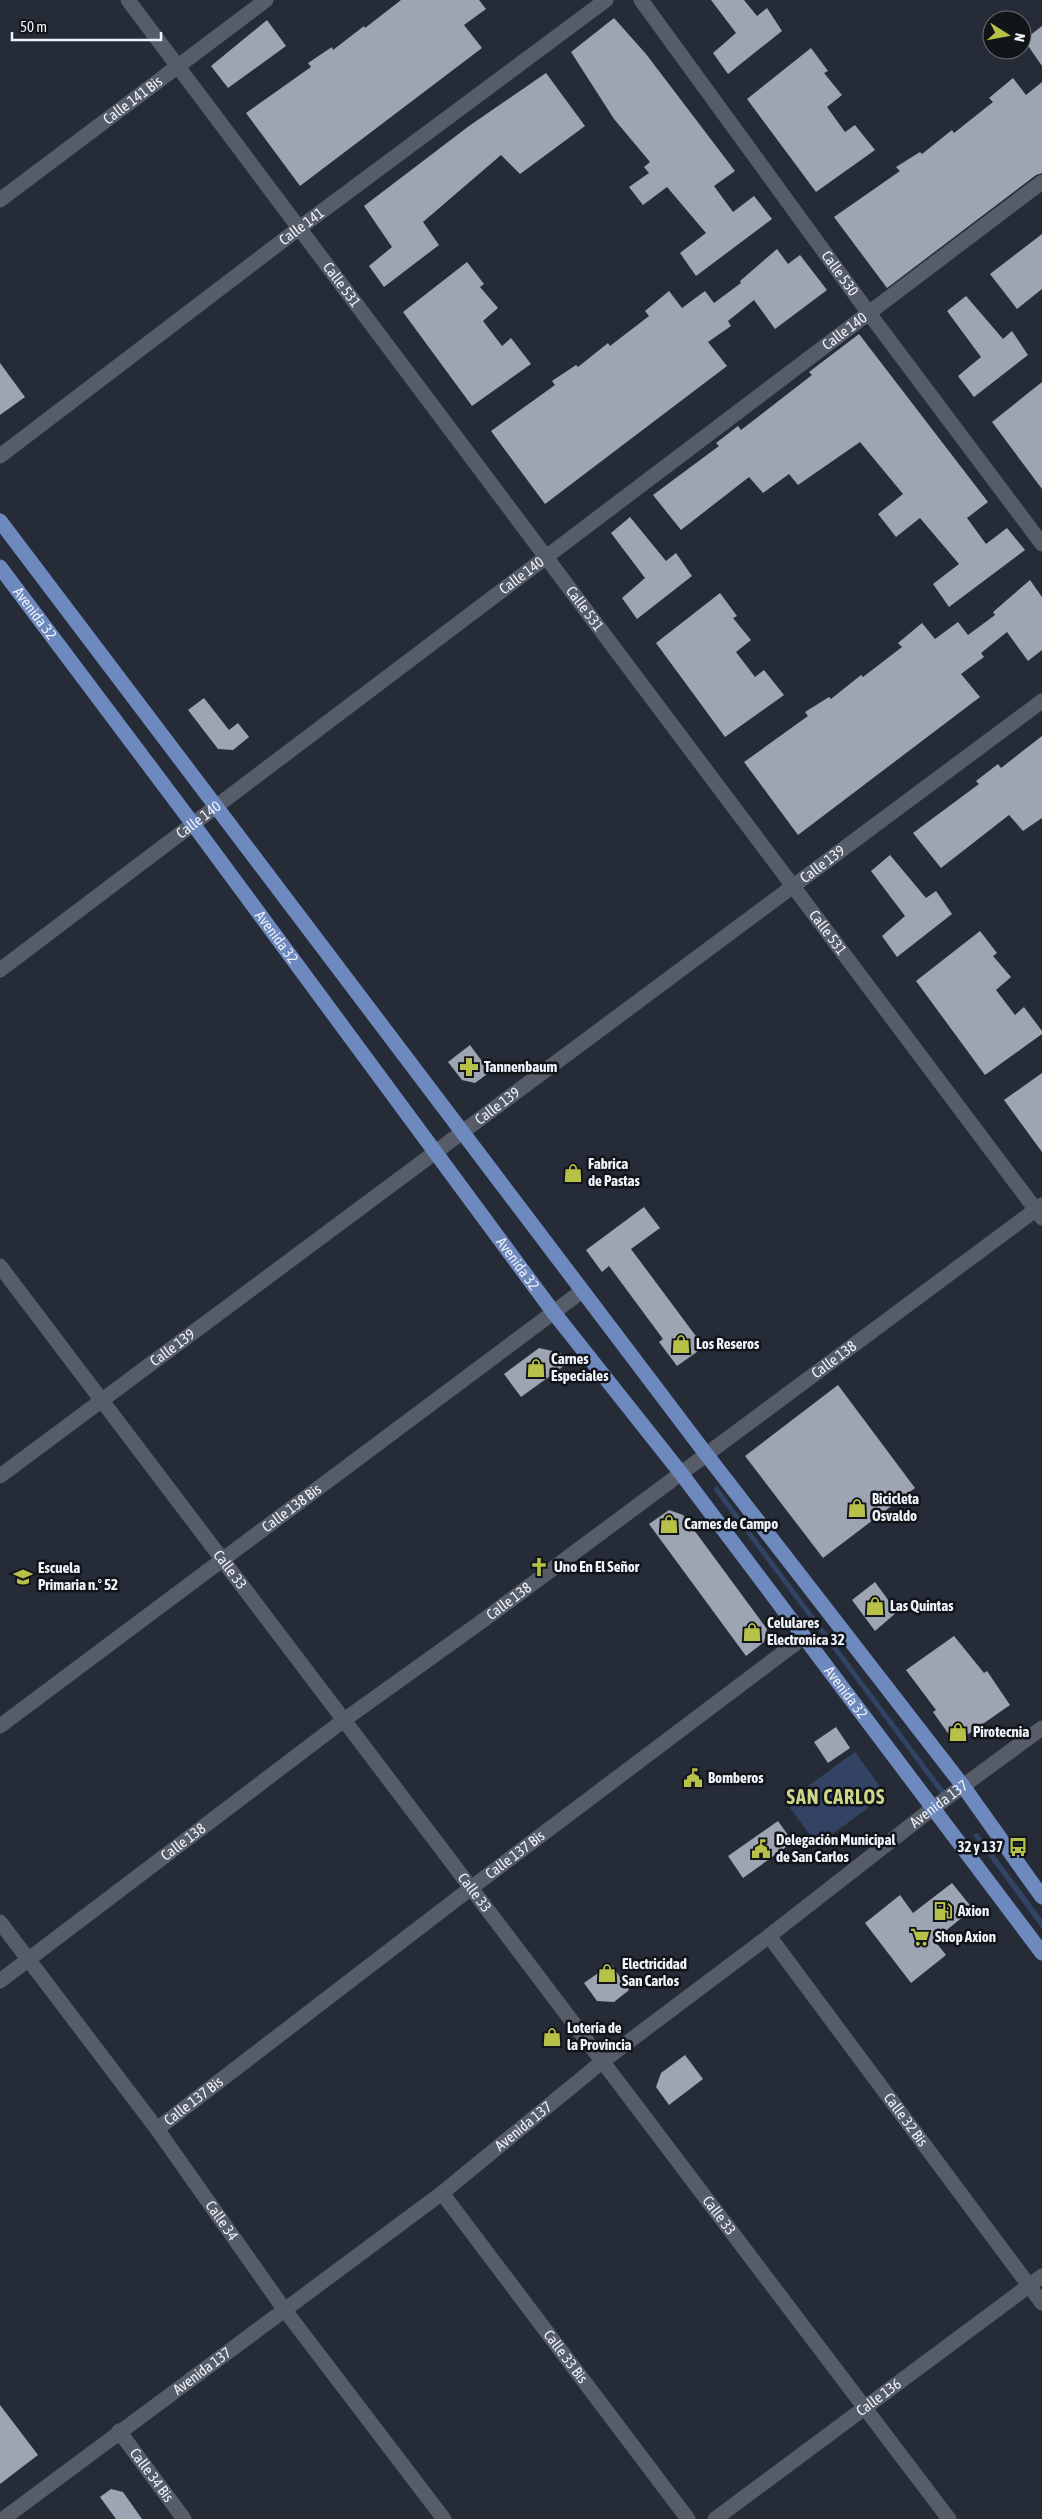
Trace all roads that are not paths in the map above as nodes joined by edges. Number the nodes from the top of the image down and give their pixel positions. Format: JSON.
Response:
{"nodes":[{"id":1,"x":128,"y":0,"type":"edge"},
{"id":2,"x":266,"y":0,"type":"edge"},
{"id":3,"x":606,"y":0,"type":"edge"},
{"id":4,"x":641,"y":0,"type":"edge"},
{"id":5,"x":178,"y":65,"type":"junction"},
{"id":6,"x":1042,"y":182,"type":"edge"},
{"id":7,"x":0,"y":200,"type":"edge"},
{"id":8,"x":298,"y":229,"type":"junction"},
{"id":9,"x":868,"y":312,"type":"junction"},
{"id":10,"x":0,"y":456,"type":"edge"},
{"id":11,"x":0,"y":522,"type":"edge"},
{"id":12,"x":1042,"y":544,"type":"edge"},
{"id":13,"x":544,"y":557,"type":"junction"},
{"id":14,"x":0,"y":567,"type":"edge"},
{"id":15,"x":1042,"y":701,"type":"edge"},
{"id":16,"x":216,"y":806,"type":"junction"},
{"id":17,"x":193,"y":824,"type":"junction"},
{"id":18,"x":792,"y":887,"type":"junction"},
{"id":19,"x":0,"y":970,"type":"edge"},
{"id":20,"x":462,"y":1131,"type":"junction"},
{"id":21,"x":435,"y":1153,"type":"junction"},
{"id":22,"x":1040,"y":1211,"type":"edge"},
{"id":23,"x":0,"y":1266,"type":"edge"},
{"id":24,"x":582,"y":1291,"type":"junction"},
{"id":25,"x":554,"y":1313,"type":"junction"},
{"id":26,"x":103,"y":1401,"type":"junction"},
{"id":27,"x":706,"y":1454,"type":"junction"},
{"id":28,"x":680,"y":1472,"type":"junction"},
{"id":29,"x":0,"y":1476,"type":"edge"},
{"id":30,"x":222,"y":1559,"type":"junction"},
{"id":31,"x":804,"y":1637,"type":"junction"},
{"id":32,"x":344,"y":1720,"type":"junction"},
{"id":33,"x":0,"y":1726,"type":"edge"},
{"id":34,"x":1042,"y":1728,"type":"edge"},
{"id":35,"x":963,"y":1786,"type":"junction"},
{"id":36,"x":933,"y":1808,"type":"junction"},
{"id":37,"x":471,"y":1888,"type":"junction"},
{"id":38,"x":1042,"y":1897,"type":"edge"},
{"id":39,"x":0,"y":1922,"type":"edge"},
{"id":40,"x":769,"y":1936,"type":"junction"},
{"id":41,"x":1042,"y":1953,"type":"edge"},
{"id":42,"x":29,"y":1960,"type":"junction"},
{"id":43,"x":0,"y":1981,"type":"edge"},
{"id":44,"x":603,"y":2061,"type":"junction"},
{"id":45,"x":157,"y":2129,"type":"junction"},
{"id":46,"x":442,"y":2193,"type":"junction"},
{"id":47,"x":1042,"y":2276,"type":"edge"},
{"id":48,"x":1030,"y":2286,"type":"junction"},
{"id":49,"x":1042,"y":2303,"type":"edge"},
{"id":50,"x":284,"y":2309,"type":"junction"},
{"id":51,"x":864,"y":2407,"type":"junction"},
{"id":52,"x":119,"y":2431,"type":"junction"},
{"id":53,"x":3,"y":2519,"type":"edge"},
{"id":54,"x":184,"y":2519,"type":"edge"},
{"id":55,"x":444,"y":2519,"type":"edge"},
{"id":56,"x":688,"y":2519,"type":"edge"},
{"id":57,"x":715,"y":2519,"type":"edge"},
{"id":58,"x":949,"y":2519,"type":"edge"}],
"edges":[{"from":1,"to":5,"type":"street","name":"Calle 531"},
{"from":2,"to":5,"type":"street","name":"Calle 141 Bis"},
{"from":3,"to":8,"type":"street","name":"Calle 141"},
{"from":4,"to":9,"type":"street","name":"Calle 530"},
{"from":5,"to":7,"type":"street","name":"Calle 141 Bis"},
{"from":5,"to":8,"type":"street","name":"Calle 531"},
{"from":6,"to":9,"type":"street","name":"Calle 140"},
{"from":8,"to":10,"type":"street","name":"Calle 141"},
{"from":8,"to":13,"type":"street","name":"Calle 531"},
{"from":9,"to":12,"type":"street","name":"Calle 530"},
{"from":9,"to":13,"type":"street","name":"Calle 140"},
{"from":11,"to":16,"type":"main road","name":"Avenida 32"},
{"from":13,"to":16,"type":"street","name":"Calle 140"},
{"from":13,"to":18,"type":"street","name":"Calle 531"},
{"from":14,"to":17,"type":"main road","name":"Avenida 32"},
{"from":15,"to":18,"type":"street","name":"Calle 139"},
{"from":16,"to":17,"type":"street","name":"Calle 140"},
{"from":16,"to":20,"type":"main road","name":"Avenida 32"},
{"from":17,"to":19,"type":"street","name":"Calle 140"},
{"from":17,"to":21,"type":"main road","name":"Avenida 32"},
{"from":18,"to":20,"type":"street","name":"Calle 139"},
{"from":18,"to":22,"type":"street","name":"Calle 531"},
{"from":20,"to":21,"type":"street","name":"Calle 139"},
{"from":20,"to":24,"type":"main road","name":"Avenida 32"},
{"from":21,"to":25,"type":"main road","name":"Avenida 32"},
{"from":21,"to":26,"type":"street","name":"Calle 139"},
{"from":22,"to":27,"type":"street","name":"Calle 138"},
{"from":23,"to":26,"type":"street","name":"Calle 33"},
{"from":24,"to":25,"type":"street","name":"Calle 138 Bis"},
{"from":24,"to":27,"type":"main road","name":"Avenida 32"},
{"from":25,"to":28,"type":"main road","name":"Avenida 32"},
{"from":25,"to":30,"type":"street","name":"Calle 138 Bis"},
{"from":26,"to":29,"type":"street","name":"Calle 139"},
{"from":26,"to":30,"type":"street","name":"Calle 33"},
{"from":27,"to":28,"type":"street","name":"Calle 138"},
{"from":27,"to":35,"type":"main road","name":"Avenida 32"},
{"from":28,"to":31,"type":"main road","name":"Avenida 32"},
{"from":28,"to":32,"type":"street","name":"Calle 138"},
{"from":30,"to":32,"type":"street","name":"Calle 33"},
{"from":30,"to":33,"type":"street","name":"Calle 138 Bis"},
{"from":31,"to":36,"type":"main road","name":"Avenida 32"},
{"from":31,"to":37,"type":"street","name":"Calle 137 Bis"},
{"from":32,"to":37,"type":"street","name":"Calle 33"},
{"from":32,"to":42,"type":"street","name":"Calle 138"},
{"from":34,"to":35,"type":"street","name":"Avenida 137"},
{"from":35,"to":36,"type":"street","name":"Avenida 137"},
{"from":35,"to":38,"type":"main road","name":"Avenida 32"},
{"from":36,"to":40,"type":"street","name":"Avenida 137"},
{"from":36,"to":41,"type":"main road","name":"Avenida 32"},
{"from":37,"to":44,"type":"street","name":"Calle 33"},
{"from":37,"to":45,"type":"street","name":"Calle 137 Bis"},
{"from":39,"to":42,"type":"street","name":"Calle 34"},
{"from":40,"to":44,"type":"street","name":"Avenida 137"},
{"from":40,"to":48,"type":"street","name":"Calle 32 Bis"},
{"from":42,"to":43,"type":"street","name":"Calle 138"},
{"from":42,"to":45,"type":"street","name":"Calle 34"},
{"from":44,"to":46,"type":"street","name":"Avenida 137"},
{"from":44,"to":51,"type":"street","name":"Calle 33"},
{"from":45,"to":50,"type":"street","name":"Calle 34"},
{"from":46,"to":50,"type":"street","name":"Avenida 137"},
{"from":46,"to":56,"type":"street","name":"Calle 33 Bis"},
{"from":47,"to":48,"type":"street","name":"Calle 136"},
{"from":48,"to":49,"type":"street","name":"Calle 32 Bis"},
{"from":48,"to":51,"type":"street","name":"Calle 136"},
{"from":50,"to":52,"type":"street","name":"Avenida 137"},
{"from":50,"to":55,"type":"street","name":"Calle 34"},
{"from":51,"to":57,"type":"street","name":"Calle 136"},
{"from":51,"to":58,"type":"street","name":"Calle 33"},
{"from":52,"to":53,"type":"street","name":"Avenida 137"},
{"from":52,"to":54,"type":"street","name":"Calle 34 Bis"}]}
